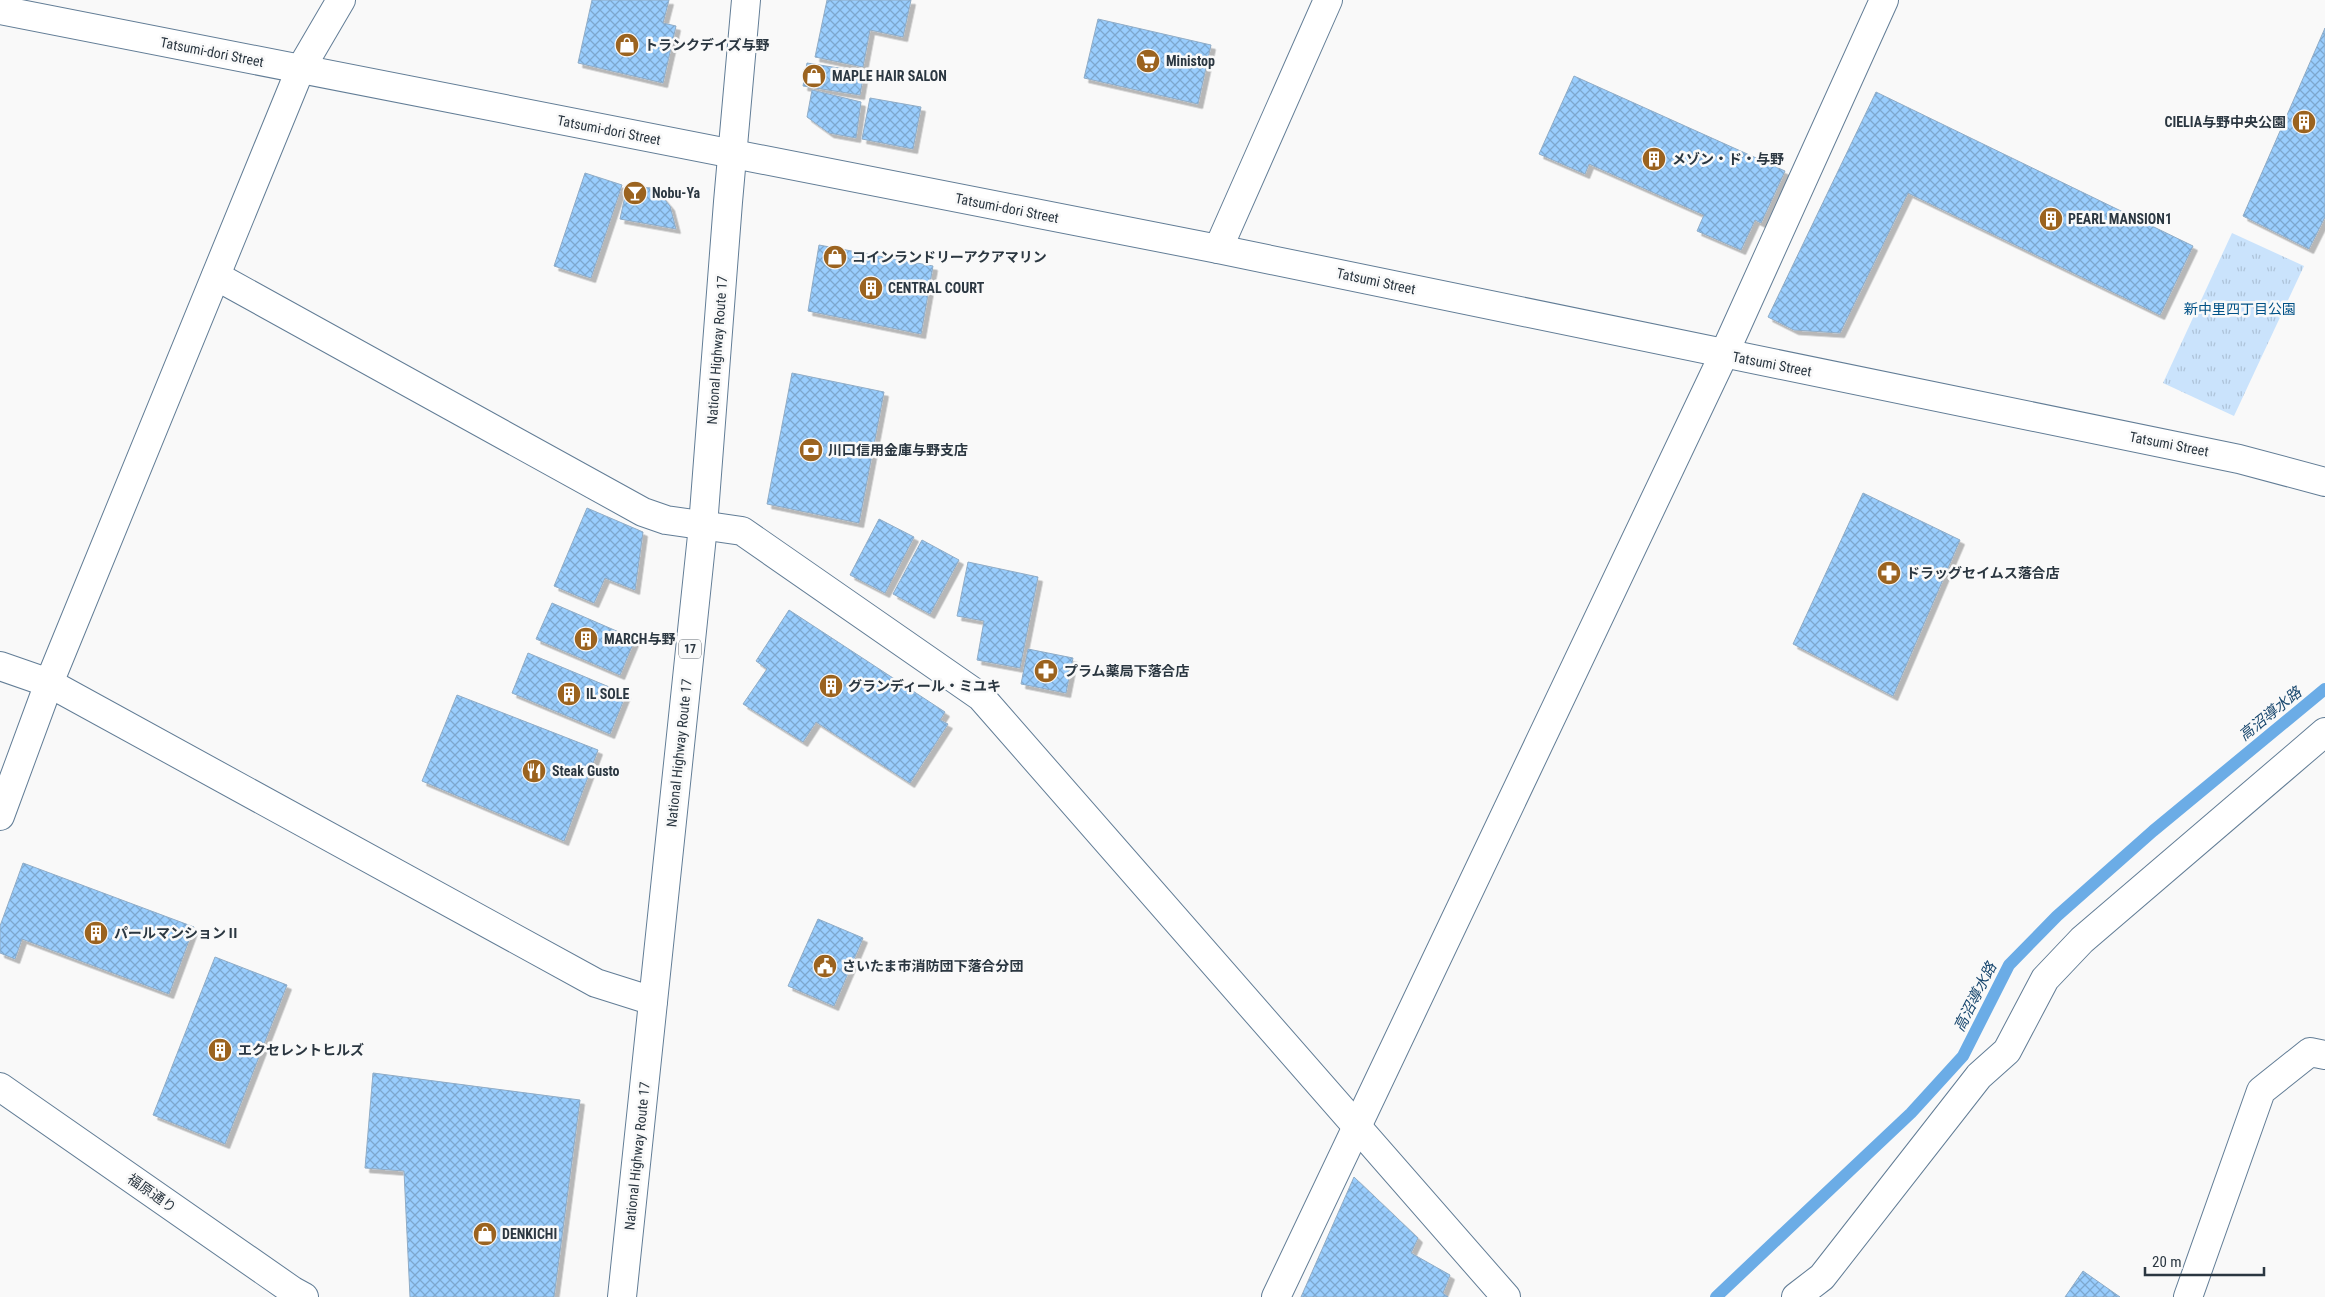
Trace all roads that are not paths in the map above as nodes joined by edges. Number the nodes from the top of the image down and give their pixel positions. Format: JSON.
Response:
{"nodes":[{"id":1,"x":5,"y":0,"type":"edge"},
{"id":2,"x":340,"y":0,"type":"edge"},
{"id":3,"x":746,"y":0,"type":"edge"},
{"id":4,"x":1328,"y":0,"type":"edge"},
{"id":5,"x":1884,"y":0,"type":"edge"},
{"id":6,"x":0,"y":10,"type":"edge"},
{"id":7,"x":300,"y":70,"type":"junction"},
{"id":8,"x":732,"y":155,"type":"junction"},
{"id":9,"x":1218,"y":249,"type":"junction"},
{"id":10,"x":216,"y":276,"type":"junction"},
{"id":11,"x":1724,"y":354,"type":"junction"},
{"id":12,"x":2325,"y":482,"type":"edge"},
{"id":13,"x":703,"y":526,"type":"junction"},
{"id":14,"x":0,"y":666,"type":"edge"},
{"id":15,"x":49,"y":683,"type":"junction"},
{"id":16,"x":2325,"y":732,"type":"edge"},
{"id":17,"x":0,"y":816,"type":"edge"},
{"id":18,"x":653,"y":1001,"type":"junction"},
{"id":19,"x":2325,"y":1056,"type":"edge"},
{"id":20,"x":0,"y":1087,"type":"edge"},
{"id":21,"x":1356,"y":1126,"type":"junction"},
{"id":22,"x":296,"y":1295,"type":"edge"},
{"id":23,"x":622,"y":1297,"type":"edge"},
{"id":24,"x":1276,"y":1297,"type":"edge"},
{"id":25,"x":1506,"y":1297,"type":"edge"},
{"id":26,"x":1796,"y":1297,"type":"edge"},
{"id":27,"x":2188,"y":1297,"type":"edge"}],
"edges":[{"from":1,"to":6,"type":"main road"},
{"from":2,"to":7,"type":"main road"},
{"from":3,"to":8,"type":"main road","name":"National Highway Route 17","number":"17"},
{"from":4,"to":9,"type":"main road"},
{"from":5,"to":11,"type":"main road"},
{"from":6,"to":7,"type":"main road","name":"Tatsumi-dori Street"},
{"from":7,"to":8,"type":"main road","name":"Tatsumi-dori Street"},
{"from":7,"to":10,"type":"main road"},
{"from":8,"to":9,"type":"main road","name":"Tatsumi-dori Street"},
{"from":8,"to":13,"type":"main road","name":"National Highway Route 17","number":"17"},
{"from":9,"to":11,"type":"main road","name":"Tatsumi Street"},
{"from":10,"to":13,"type":"main road"},
{"from":10,"to":15,"type":"main road"},
{"from":11,"to":12,"type":"main road","name":"Tatsumi Street"},
{"from":11,"to":21,"type":"main road"},
{"from":13,"to":18,"type":"main road","name":"National Highway Route 17","number":"17"},
{"from":13,"to":21,"type":"main road"},
{"from":14,"to":15,"type":"main road"},
{"from":15,"to":17,"type":"main road"},
{"from":15,"to":18,"type":"main road"},
{"from":16,"to":26,"type":"main road"},
{"from":18,"to":23,"type":"main road","name":"National Highway Route 17","number":"17"},
{"from":19,"to":27,"type":"main road"},
{"from":20,"to":22,"type":"main road","name":"福原通り"},
{"from":21,"to":24,"type":"main road"},
{"from":21,"to":25,"type":"main road"}]}
